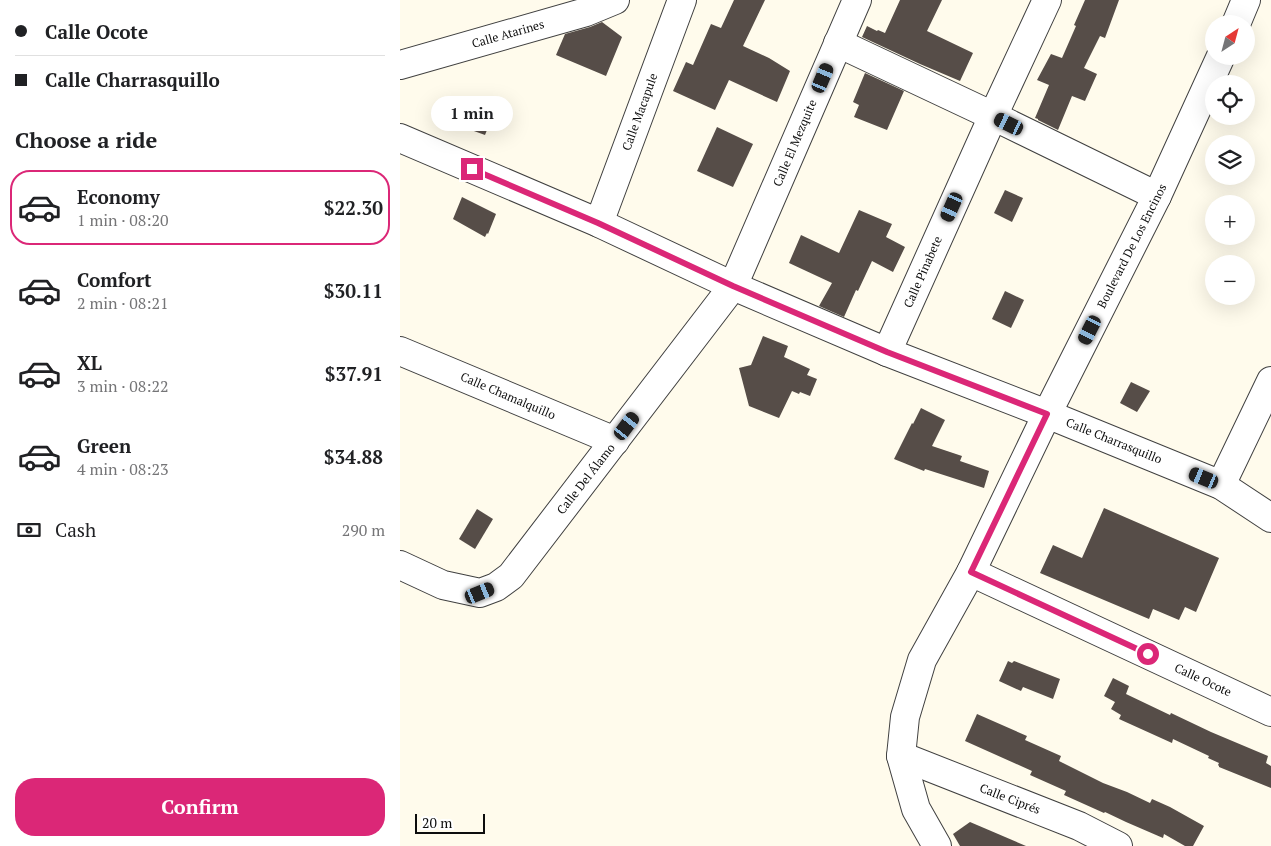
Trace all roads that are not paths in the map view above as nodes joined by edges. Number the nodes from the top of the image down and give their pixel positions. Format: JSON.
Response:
{"nodes":[{"id":1,"x":615,"y":0,"type":"edge"},
{"id":2,"x":682,"y":0,"type":"edge"},
{"id":3,"x":856,"y":0,"type":"edge"},
{"id":4,"x":1046,"y":0,"type":"edge"},
{"id":5,"x":1246,"y":0,"type":"edge"},
{"id":6,"x":1240,"y":15,"type":"edge"},
{"id":7,"x":838,"y":44,"type":"junction"},
{"id":8,"x":400,"y":65,"type":"edge"},
{"id":9,"x":1217,"y":65,"type":"edge"},
{"id":10,"x":993,"y":116,"type":"junction"},
{"id":11,"x":400,"y":138,"type":"edge"},
{"id":12,"x":1157,"y":196,"type":"junction"},
{"id":13,"x":598,"y":223,"type":"junction"},
{"id":14,"x":733,"y":286,"type":"junction"},
{"id":15,"x":400,"y":351,"type":"edge"},
{"id":16,"x":887,"y":352,"type":"junction"},
{"id":17,"x":1271,"y":381,"type":"edge"},
{"id":18,"x":1047,"y":414,"type":"junction"},
{"id":19,"x":615,"y":441,"type":"junction"},
{"id":20,"x":1221,"y":485,"type":"junction"},
{"id":21,"x":1271,"y":518,"type":"edge"},
{"id":22,"x":400,"y":565,"type":"edge"},
{"id":23,"x":971,"y":572,"type":"junction"},
{"id":24,"x":1271,"y":712,"type":"edge"},
{"id":25,"x":901,"y":756,"type":"junction"},
{"id":26,"x":937,"y":846,"type":"edge"},
{"id":27,"x":1118,"y":846,"type":"edge"}],
"edges":[{"from":1,"to":8,"type":"street","name":"Calle Atarines"},
{"from":2,"to":13,"type":"street","name":"Calle Macapule"},
{"from":3,"to":7,"type":"street","name":"Calle El Mezquite"},
{"from":4,"to":10,"type":"street","name":"Calle Pinabete"},
{"from":5,"to":6,"type":"street"},
{"from":7,"to":10,"type":"street"},
{"from":7,"to":14,"type":"street","name":"Calle El Mezquite"},
{"from":9,"to":12,"type":"street","name":"Boulevard De Los Encinos"},
{"from":10,"to":12,"type":"street"},
{"from":10,"to":16,"type":"street","name":"Calle Pinabete"},
{"from":11,"to":13,"type":"street","name":"Calle Charrasquillo"},
{"from":12,"to":18,"type":"street","name":"Boulevard De Los Encinos"},
{"from":13,"to":14,"type":"street","name":"Calle Charrasquillo"},
{"from":14,"to":16,"type":"street","name":"Calle Charrasquillo"},
{"from":14,"to":19,"type":"street","name":"Calle Del Álamo"},
{"from":15,"to":19,"type":"street","name":"Calle Chamalquillo"},
{"from":16,"to":18,"type":"street","name":"Calle Charrasquillo"},
{"from":17,"to":20,"type":"street"},
{"from":18,"to":20,"type":"street","name":"Calle Charrasquillo"},
{"from":18,"to":23,"type":"street","name":"Boulevard De Los Encinos"},
{"from":19,"to":22,"type":"street","name":"Calle Del Álamo"},
{"from":20,"to":21,"type":"street","name":"Calle Charrasquillo"},
{"from":23,"to":24,"type":"street","name":"Calle Ocote"},
{"from":23,"to":25,"type":"street","name":"Boulevard De Los Encinos"},
{"from":25,"to":26,"type":"street","name":"Boulevard De Los Encinos"},
{"from":25,"to":27,"type":"street","name":"Calle Ciprés"}]}
